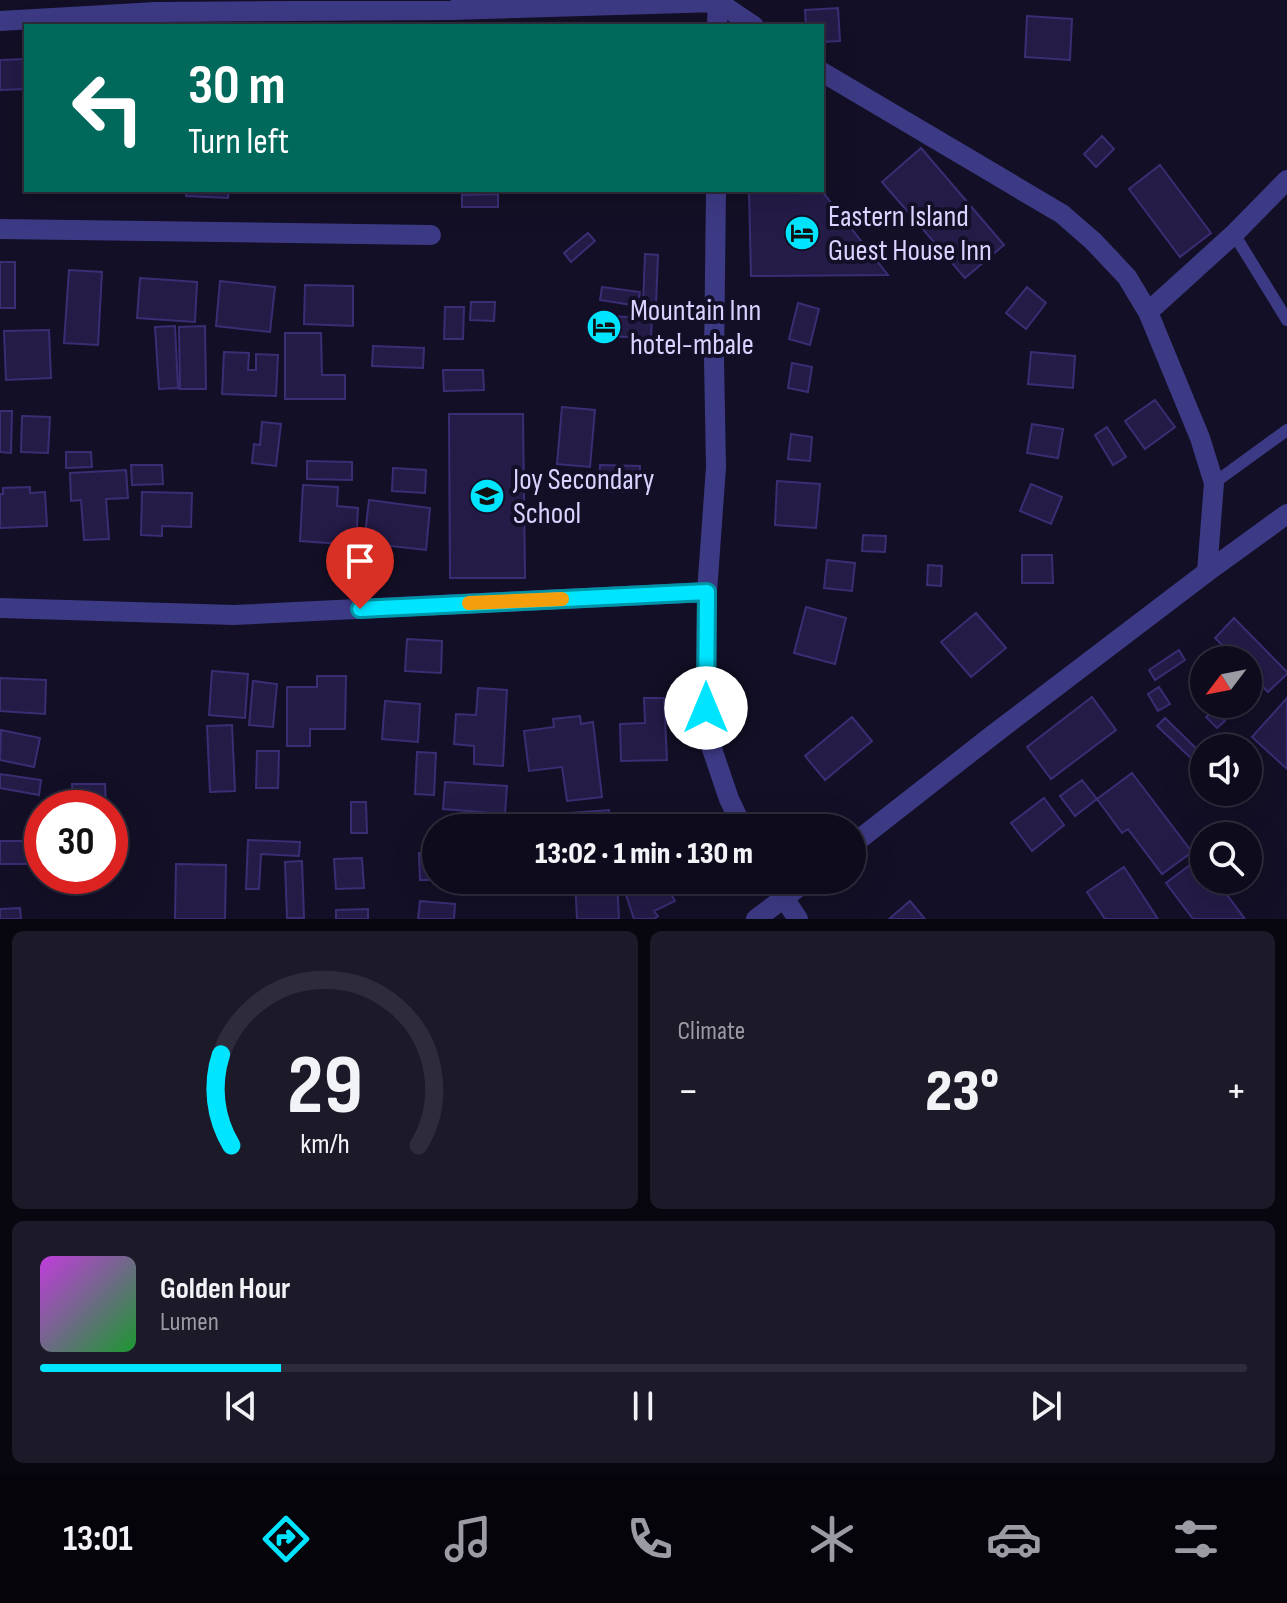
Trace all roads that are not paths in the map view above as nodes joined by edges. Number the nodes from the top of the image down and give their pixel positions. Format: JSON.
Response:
{"nodes":[{"id":1,"x":718,"y":1,"type":"edge"},
{"id":2,"x":155,"y":6,"type":"edge"},
{"id":3,"x":0,"y":21,"type":"edge"},
{"id":4,"x":717,"y":24,"type":"edge"},
{"id":5,"x":751,"y":24,"type":"edge"},
{"id":6,"x":824,"y":73,"type":"edge"},
{"id":7,"x":1287,"y":180,"type":"edge"},
{"id":8,"x":716,"y":192,"type":"edge"},
{"id":9,"x":0,"y":229,"type":"edge"},
{"id":10,"x":1234,"y":234,"type":"junction"},
{"id":11,"x":431,"y":235,"type":"dead end"},
{"id":12,"x":1148,"y":312,"type":"junction"},
{"id":13,"x":1287,"y":320,"type":"edge"},
{"id":14,"x":1287,"y":430,"type":"edge"},
{"id":15,"x":1214,"y":483,"type":"junction"},
{"id":16,"x":1287,"y":514,"type":"edge"},
{"id":17,"x":1207,"y":572,"type":"junction"},
{"id":18,"x":707,"y":592,"type":"junction"},
{"id":19,"x":0,"y":608,"type":"edge"},
{"id":20,"x":736,"y":814,"type":"edge"},
{"id":21,"x":866,"y":834,"type":"edge"},
{"id":22,"x":780,"y":894,"type":"edge"},
{"id":23,"x":790,"y":894,"type":"edge"},
{"id":24,"x":783,"y":900,"type":"junction"},
{"id":25,"x":756,"y":919,"type":"edge"},
{"id":26,"x":798,"y":919,"type":"edge"}],
"edges":[{"from":1,"to":2,"type":"street"},
{"from":1,"to":4,"type":"street"},
{"from":1,"to":5,"type":"street"},
{"from":2,"to":3,"type":"street"},
{"from":6,"to":12,"type":"street"},
{"from":7,"to":10,"type":"street"},
{"from":8,"to":18,"type":"street"},
{"from":9,"to":11,"type":"street"},
{"from":10,"to":12,"type":"street"},
{"from":10,"to":13,"type":"lane"},
{"from":12,"to":15,"type":"street"},
{"from":14,"to":15,"type":"lane"},
{"from":15,"to":17,"type":"street"},
{"from":16,"to":17,"type":"street"},
{"from":17,"to":21,"type":"street"},
{"from":18,"to":19,"type":"street"},
{"from":18,"to":20,"type":"street"},
{"from":22,"to":24,"type":"street"},
{"from":23,"to":24,"type":"street"},
{"from":24,"to":25,"type":"street"},
{"from":24,"to":26,"type":"street"}]}
